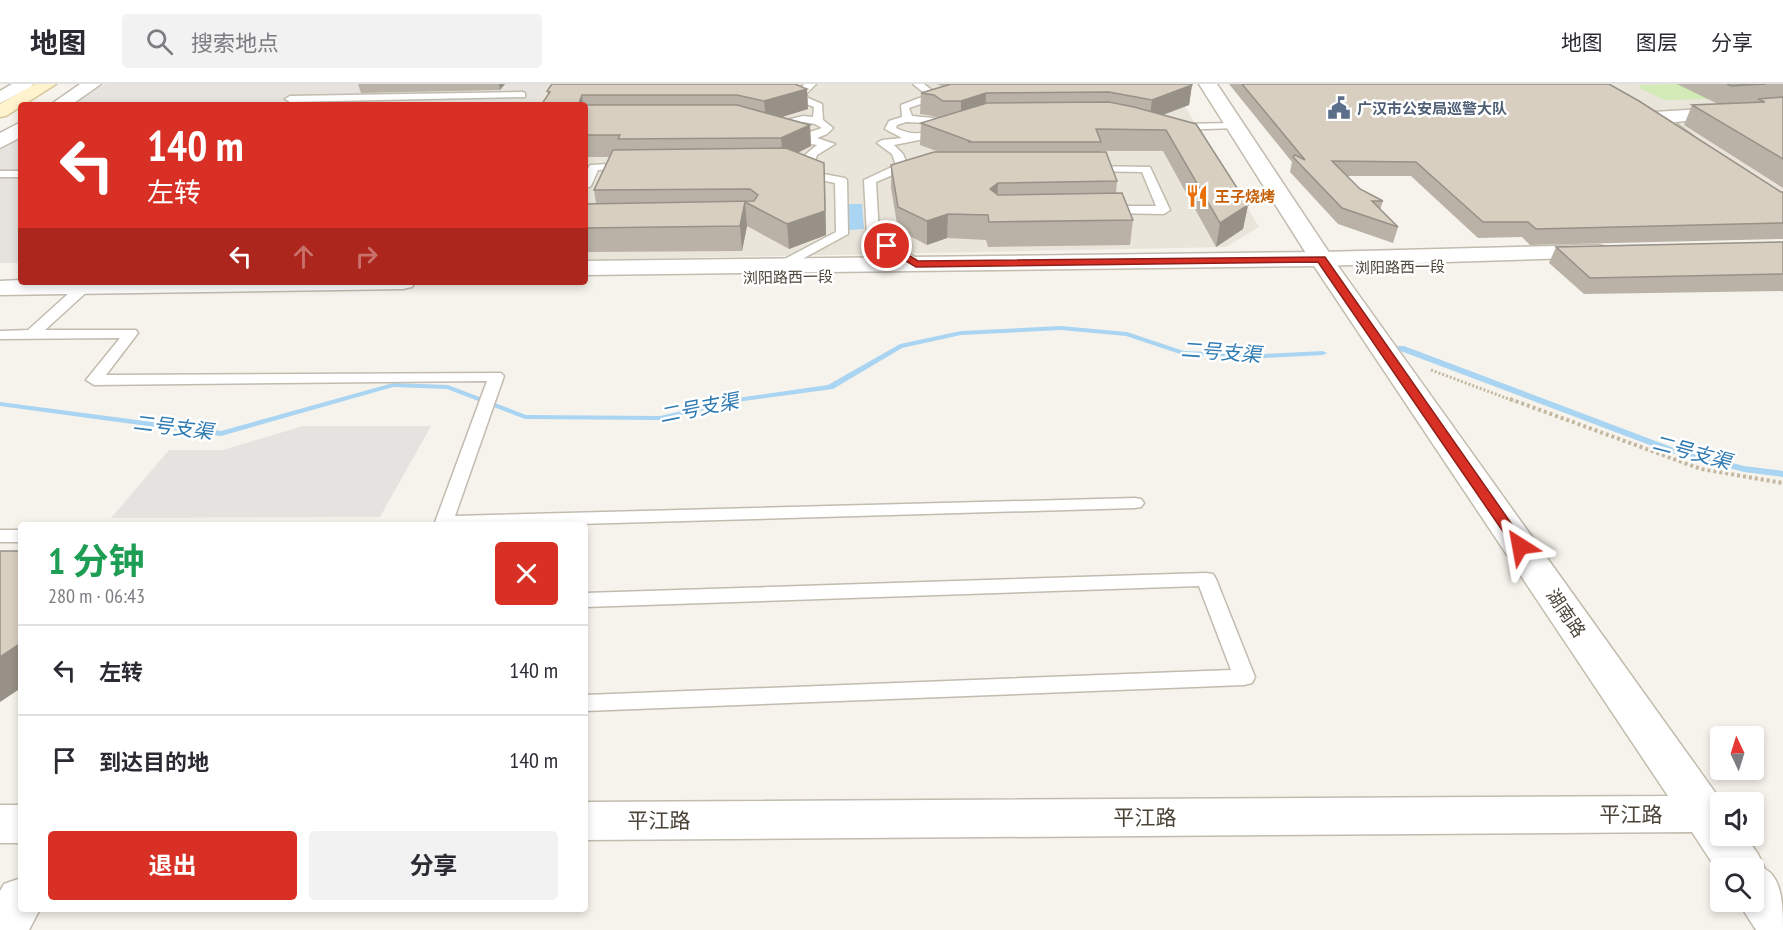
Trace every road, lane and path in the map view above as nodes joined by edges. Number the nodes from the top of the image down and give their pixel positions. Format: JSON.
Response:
{"nodes":[{"id":1,"x":24,"y":84,"type":"edge"},
{"id":2,"x":47,"y":84,"type":"edge"},
{"id":3,"x":68,"y":84,"type":"edge"},
{"id":4,"x":92,"y":84,"type":"edge"},
{"id":5,"x":530,"y":84,"type":"edge"},
{"id":6,"x":812,"y":84,"type":"edge"},
{"id":7,"x":918,"y":84,"type":"edge"},
{"id":8,"x":1208,"y":84,"type":"edge"},
{"id":9,"x":298,"y":91,"type":"dead end"},
{"id":10,"x":522,"y":95,"type":"junction"},
{"id":11,"x":0,"y":98,"type":"edge"},
{"id":12,"x":38,"y":102,"type":"edge"},
{"id":13,"x":63,"y":102,"type":"edge"},
{"id":14,"x":286,"y":102,"type":"edge"},
{"id":15,"x":518,"y":102,"type":"edge"},
{"id":16,"x":1636,"y":107,"type":"edge"},
{"id":17,"x":1783,"y":109,"type":"edge"},
{"id":18,"x":0,"y":112,"type":"edge"},
{"id":19,"x":18,"y":114,"type":"edge"},
{"id":20,"x":1654,"y":118,"type":"junction"},
{"id":21,"x":908,"y":119,"type":"junction"},
{"id":22,"x":818,"y":121,"type":"junction"},
{"id":23,"x":0,"y":125,"type":"edge"},
{"id":24,"x":1235,"y":126,"type":"junction"},
{"id":25,"x":1167,"y":127,"type":"edge"},
{"id":26,"x":18,"y":130,"type":"edge"},
{"id":27,"x":806,"y":136,"type":"junction"},
{"id":28,"x":915,"y":136,"type":"junction"},
{"id":29,"x":0,"y":141,"type":"edge"},
{"id":30,"x":1694,"y":143,"type":"edge"},
{"id":31,"x":642,"y":166,"type":"edge"},
{"id":32,"x":1076,"y":169,"type":"edge"},
{"id":33,"x":0,"y":174,"type":"edge"},
{"id":34,"x":18,"y":174,"type":"edge"},
{"id":35,"x":588,"y":180,"type":"edge"},
{"id":36,"x":1093,"y":210,"type":"edge"},
{"id":37,"x":1616,"y":257,"type":"edge"},
{"id":38,"x":916,"y":264,"type":"junction"},
{"id":39,"x":1324,"y":264,"type":"junction"},
{"id":40,"x":783,"y":266,"type":"junction"},
{"id":41,"x":588,"y":268,"type":"edge"},
{"id":42,"x":0,"y":276,"type":"edge"},
{"id":43,"x":18,"y":276,"type":"edge"},
{"id":44,"x":588,"y":279,"type":"edge"},
{"id":45,"x":164,"y":285,"type":"edge"},
{"id":46,"x":85,"y":286,"type":"junction"},
{"id":47,"x":0,"y":288,"type":"edge"},
{"id":48,"x":31,"y":334,"type":"junction"},
{"id":49,"x":0,"y":335,"type":"edge"},
{"id":50,"x":1389,"y":354,"type":"junction"},
{"id":51,"x":1783,"y":483,"type":"edge"},
{"id":52,"x":1135,"y":503,"type":"dead end"},
{"id":53,"x":444,"y":522,"type":"edge"},
{"id":54,"x":479,"y":522,"type":"edge"},
{"id":55,"x":0,"y":536,"type":"edge"},
{"id":56,"x":18,"y":536,"type":"edge"},
{"id":57,"x":588,"y":600,"type":"edge"},
{"id":58,"x":588,"y":704,"type":"edge"},
{"id":59,"x":1704,"y":814,"type":"junction"},
{"id":60,"x":588,"y":820,"type":"edge"},
{"id":61,"x":0,"y":824,"type":"edge"},
{"id":62,"x":18,"y":824,"type":"edge"},
{"id":63,"x":1735,"y":858,"type":"edge"},
{"id":64,"x":1764,"y":901,"type":"edge"},
{"id":65,"x":18,"y":904,"type":"edge"},
{"id":66,"x":1783,"y":929,"type":"edge"},
{"id":67,"x":3,"y":930,"type":"edge"}],
"edges":[{"from":1,"to":11,"type":"street"},
{"from":2,"to":18,"type":"main road"},
{"from":3,"to":12,"type":"main road"},
{"from":4,"to":13,"type":"street"},
{"from":5,"to":10,"type":"lane"},
{"from":6,"to":22,"type":"lane"},
{"from":7,"to":21,"type":"lane"},
{"from":8,"to":24,"type":"street","name":"湖南路"},
{"from":9,"to":14,"type":"lane"},
{"from":10,"to":14,"type":"lane"},
{"from":10,"to":15,"type":"lane"},
{"from":16,"to":20,"type":"street"},
{"from":17,"to":20,"type":"street"},
{"from":19,"to":23,"type":"main road"},
{"from":20,"to":30,"type":"street"},
{"from":21,"to":28,"type":"lane"},
{"from":21,"to":28,"type":"lane"},
{"from":22,"to":27,"type":"lane"},
{"from":22,"to":27,"type":"lane"},
{"from":24,"to":25,"type":"lane"},
{"from":24,"to":39,"type":"street","name":"湖南路"},
{"from":26,"to":29,"type":"street"},
{"from":27,"to":40,"type":"lane"},
{"from":28,"to":38,"type":"lane"},
{"from":31,"to":35,"type":"lane"},
{"from":32,"to":36,"type":"lane"},
{"from":33,"to":34,"type":"lane"},
{"from":37,"to":39,"type":"street","name":"浏阳路西一段"},
{"from":38,"to":39,"type":"street"},
{"from":38,"to":40,"type":"street"},
{"from":39,"to":44,"type":"street","name":"浏阳路西一段"},
{"from":39,"to":50,"type":"street","name":"湖南路"},
{"from":40,"to":41,"type":"street"},
{"from":42,"to":43,"type":"street"},
{"from":45,"to":46,"type":"street"},
{"from":46,"to":47,"type":"street"},
{"from":46,"to":48,"type":"lane"},
{"from":48,"to":49,"type":"lane"},
{"from":48,"to":53,"type":"lane"},
{"from":50,"to":51,"type":"path"},
{"from":50,"to":59,"type":"street","name":"湖南路"},
{"from":52,"to":54,"type":"lane"},
{"from":55,"to":56,"type":"lane"},
{"from":57,"to":58,"type":"lane"},
{"from":59,"to":60,"type":"street","name":"平江路"},
{"from":59,"to":63,"type":"street","name":"湖南路"},
{"from":61,"to":62,"type":"street"},
{"from":64,"to":66,"type":"street"},
{"from":65,"to":67,"type":"street"}]}
